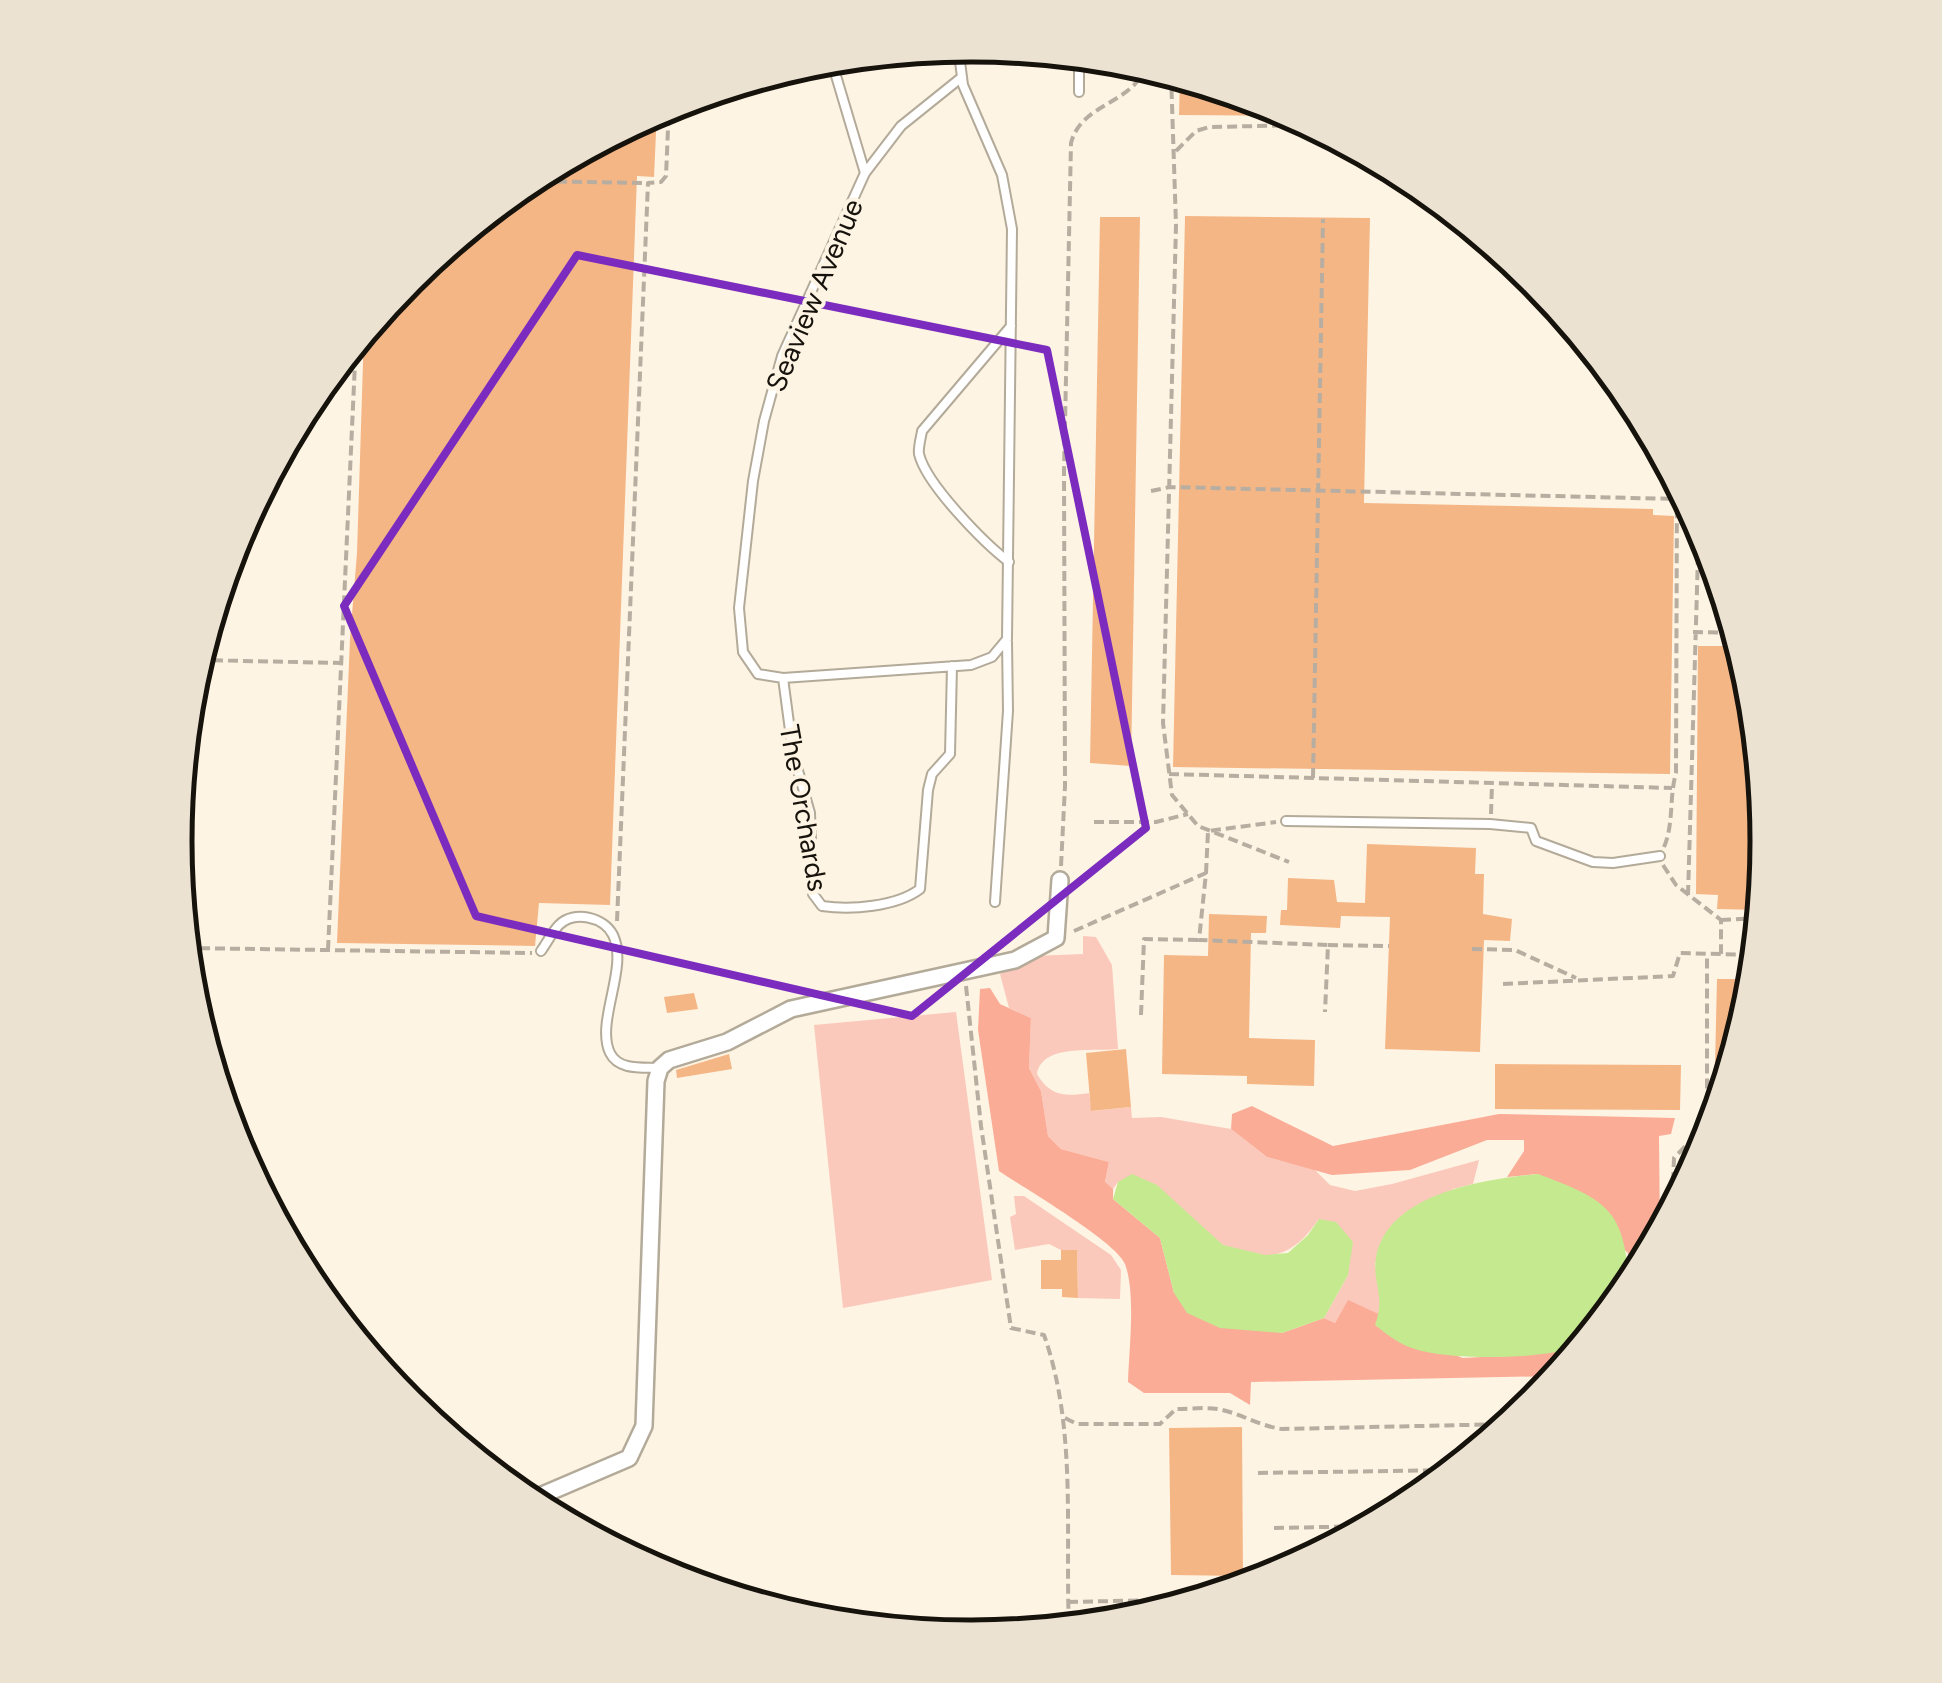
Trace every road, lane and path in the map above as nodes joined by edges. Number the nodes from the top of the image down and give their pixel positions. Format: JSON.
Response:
{"nodes":[{"id":1,"x":960,"y":62,"type":"edge"},
{"id":2,"x":1079,"y":70,"type":"edge"},
{"id":3,"x":836,"y":74,"type":"edge"},
{"id":4,"x":962,"y":77,"type":"junction"},
{"id":5,"x":1138,"y":81,"type":"edge"},
{"id":6,"x":1172,"y":89,"type":"edge"},
{"id":7,"x":1079,"y":92,"type":"dead end"},
{"id":8,"x":668,"y":124,"type":"edge"},
{"id":9,"x":1277,"y":126,"type":"edge"},
{"id":10,"x":1174,"y":156,"type":"junction"},
{"id":11,"x":865,"y":173,"type":"junction"},
{"id":12,"x":558,"y":182,"type":"edge"},
{"id":13,"x":648,"y":183,"type":"junction"},
{"id":14,"x":1323,"y":220,"type":"dead end"},
{"id":15,"x":1012,"y":326,"type":"junction"},
{"id":16,"x":355,"y":365,"type":"edge"},
{"id":17,"x":1170,"y":488,"type":"junction"},
{"id":18,"x":1151,"y":491,"type":"dead end"},
{"id":19,"x":1319,"y":491,"type":"junction"},
{"id":20,"x":1671,"y":499,"type":"edge"},
{"id":21,"x":1678,"y":514,"type":"edge"},
{"id":22,"x":1009,"y":562,"type":"junction"},
{"id":23,"x":1698,"y":562,"type":"edge"},
{"id":24,"x":1693,"y":632,"type":"junction"},
{"id":25,"x":1721,"y":633,"type":"edge"},
{"id":26,"x":1007,"y":639,"type":"junction"},
{"id":27,"x":214,"y":660,"type":"edge"},
{"id":28,"x":342,"y":663,"type":"junction"},
{"id":29,"x":952,"y":666,"type":"junction"},
{"id":30,"x":783,"y":678,"type":"junction"},
{"id":31,"x":1170,"y":774,"type":"junction"},
{"id":32,"x":1313,"y":778,"type":"junction"},
{"id":33,"x":1492,"y":783,"type":"junction"},
{"id":34,"x":1672,"y":788,"type":"junction"},
{"id":35,"x":1188,"y":814,"type":"junction"},
{"id":36,"x":1286,"y":821,"type":"joint"},
{"id":37,"x":1094,"y":822,"type":"dead end"},
{"id":38,"x":1490,"y":824,"type":"junction"},
{"id":39,"x":1208,"y":831,"type":"junction"},
{"id":40,"x":1660,"y":856,"type":"junction"},
{"id":41,"x":1289,"y":862,"type":"dead end"},
{"id":42,"x":1206,"y":873,"type":"junction"},
{"id":43,"x":1060,"y":880,"type":"joint"},
{"id":44,"x":1688,"y":895,"type":"junction"},
{"id":45,"x":995,"y":902,"type":"dead end"},
{"id":46,"x":1745,"y":919,"type":"edge"},
{"id":47,"x":1721,"y":920,"type":"junction"},
{"id":48,"x":1056,"y":938,"type":"junction"},
{"id":49,"x":1199,"y":940,"type":"junction"},
{"id":50,"x":1328,"y":944,"type":"junction"},
{"id":51,"x":616,"y":945,"type":"junction"},
{"id":52,"x":1389,"y":946,"type":"dead end"},
{"id":53,"x":200,"y":948,"type":"edge"},
{"id":54,"x":1472,"y":949,"type":"dead end"},
{"id":55,"x":328,"y":950,"type":"junction"},
{"id":56,"x":542,"y":951,"type":"joint"},
{"id":57,"x":1707,"y":954,"type":"junction"},
{"id":58,"x":1721,"y":954,"type":"junction"},
{"id":59,"x":1741,"y":955,"type":"edge"},
{"id":60,"x":964,"y":972,"type":"junction"},
{"id":61,"x":1581,"y":980,"type":"junction"},
{"id":62,"x":1503,"y":984,"type":"dead end"},
{"id":63,"x":1325,"y":1012,"type":"dead end"},
{"id":64,"x":1140,"y":1015,"type":"dead end"},
{"id":65,"x":660,"y":1068,"type":"junction"},
{"id":66,"x":1707,"y":1097,"type":"edge"},
{"id":67,"x":1691,"y":1141,"type":"edge"},
{"id":68,"x":1673,"y":1179,"type":"edge"},
{"id":69,"x":1065,"y":1418,"type":"junction"},
{"id":70,"x":1488,"y":1424,"type":"edge"},
{"id":71,"x":1430,"y":1470,"type":"edge"},
{"id":72,"x":1258,"y":1473,"type":"dead end"},
{"id":73,"x":545,"y":1494,"type":"edge"},
{"id":74,"x":1340,"y":1527,"type":"edge"},
{"id":75,"x":1274,"y":1528,"type":"dead end"},
{"id":76,"x":1147,"y":1600,"type":"edge"},
{"id":77,"x":1068,"y":1602,"type":"junction"},
{"id":78,"x":1068,"y":1614,"type":"edge"}],
"edges":[{"from":1,"to":4,"type":"lane"},
{"from":2,"to":7,"type":"lane"},
{"from":3,"to":11,"type":"lane","name":"Seaview Avenue"},
{"from":4,"to":11,"type":"lane","name":"Seaview Avenue"},
{"from":4,"to":15,"type":"lane"},
{"from":5,"to":43,"type":"path"},
{"from":6,"to":10,"type":"path"},
{"from":8,"to":13,"type":"path"},
{"from":9,"to":10,"type":"path"},
{"from":10,"to":17,"type":"path"},
{"from":11,"to":30,"type":"lane","name":"Seaview Avenue"},
{"from":12,"to":13,"type":"path"},
{"from":13,"to":51,"type":"path"},
{"from":14,"to":19,"type":"path"},
{"from":15,"to":22,"type":"lane"},
{"from":15,"to":22,"type":"lane"},
{"from":16,"to":28,"type":"path"},
{"from":17,"to":18,"type":"path"},
{"from":17,"to":19,"type":"path"},
{"from":17,"to":31,"type":"path"},
{"from":19,"to":20,"type":"path"},
{"from":19,"to":32,"type":"path"},
{"from":21,"to":34,"type":"path"},
{"from":22,"to":26,"type":"lane"},
{"from":23,"to":24,"type":"path"},
{"from":24,"to":25,"type":"path"},
{"from":24,"to":44,"type":"path"},
{"from":26,"to":29,"type":"lane"},
{"from":26,"to":45,"type":"lane"},
{"from":27,"to":28,"type":"path"},
{"from":28,"to":55,"type":"path"},
{"from":29,"to":30,"type":"lane"},
{"from":29,"to":30,"type":"lane","name":"The Orchards"},
{"from":31,"to":32,"type":"path"},
{"from":31,"to":35,"type":"path"},
{"from":32,"to":33,"type":"path"},
{"from":33,"to":34,"type":"path"},
{"from":33,"to":38,"type":"path"},
{"from":34,"to":40,"type":"path"},
{"from":35,"to":37,"type":"path"},
{"from":35,"to":39,"type":"path"},
{"from":36,"to":38,"type":"lane"},
{"from":36,"to":39,"type":"path"},
{"from":38,"to":40,"type":"lane"},
{"from":39,"to":41,"type":"path"},
{"from":39,"to":42,"type":"path"},
{"from":40,"to":44,"type":"path"},
{"from":42,"to":48,"type":"path"},
{"from":42,"to":49,"type":"path"},
{"from":43,"to":48,"type":"street"},
{"from":44,"to":47,"type":"path"},
{"from":46,"to":47,"type":"path"},
{"from":47,"to":58,"type":"path"},
{"from":48,"to":60,"type":"street"},
{"from":49,"to":50,"type":"path"},
{"from":49,"to":64,"type":"path"},
{"from":50,"to":52,"type":"path"},
{"from":50,"to":63,"type":"path"},
{"from":51,"to":56,"type":"lane"},
{"from":51,"to":65,"type":"lane"},
{"from":53,"to":55,"type":"path"},
{"from":54,"to":61,"type":"path"},
{"from":55,"to":56,"type":"path"},
{"from":57,"to":58,"type":"path"},
{"from":57,"to":61,"type":"path"},
{"from":57,"to":66,"type":"path"},
{"from":58,"to":59,"type":"path"},
{"from":60,"to":65,"type":"street"},
{"from":60,"to":69,"type":"path"},
{"from":61,"to":62,"type":"path"},
{"from":65,"to":73,"type":"street"},
{"from":67,"to":68,"type":"path"},
{"from":69,"to":70,"type":"path"},
{"from":69,"to":77,"type":"path"},
{"from":71,"to":72,"type":"path"},
{"from":74,"to":75,"type":"path"},
{"from":76,"to":77,"type":"path"},
{"from":77,"to":78,"type":"path"}]}
